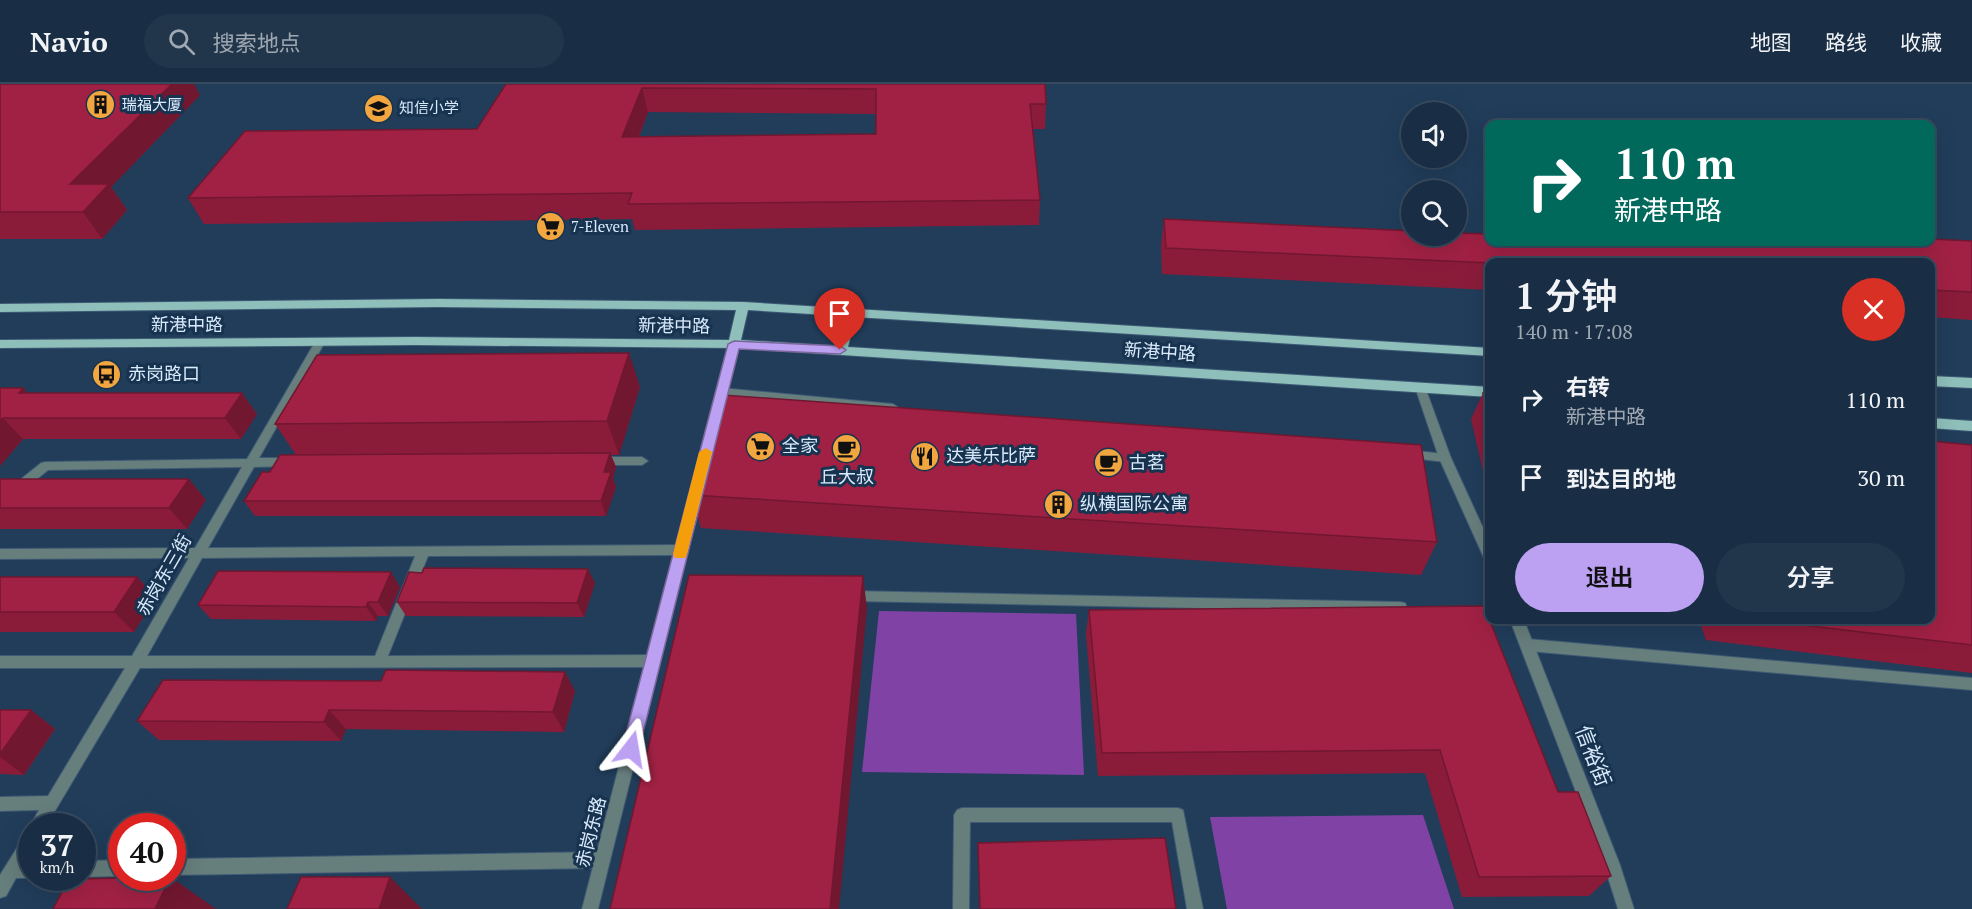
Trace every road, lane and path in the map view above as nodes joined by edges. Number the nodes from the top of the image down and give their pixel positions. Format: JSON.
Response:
{"nodes":[{"id":1,"x":743,"y":306,"type":"junction"},
{"id":2,"x":0,"y":308,"type":"edge"},
{"id":3,"x":850,"y":312,"type":"junction"},
{"id":4,"x":321,"y":342,"type":"junction"},
{"id":5,"x":0,"y":344,"type":"edge"},
{"id":6,"x":734,"y":344,"type":"junction"},
{"id":7,"x":840,"y":350,"type":"junction"},
{"id":8,"x":1485,"y":352,"type":"edge"},
{"id":9,"x":1935,"y":381,"type":"edge"},
{"id":10,"x":1972,"y":383,"type":"edge"},
{"id":11,"x":1420,"y":387,"type":"junction"},
{"id":12,"x":721,"y":392,"type":"junction"},
{"id":13,"x":1485,"y":392,"type":"edge"},
{"id":14,"x":911,"y":409,"type":"edge"},
{"id":15,"x":1935,"y":423,"type":"edge"},
{"id":16,"x":1972,"y":426,"type":"edge"},
{"id":17,"x":707,"y":448,"type":"edge"},
{"id":18,"x":1398,"y":453,"type":"edge"},
{"id":19,"x":1445,"y":458,"type":"junction"},
{"id":20,"x":582,"y":461,"type":"edge"},
{"id":21,"x":642,"y":461,"type":"dead end"},
{"id":22,"x":310,"y":462,"type":"edge"},
{"id":23,"x":251,"y":463,"type":"junction"},
{"id":24,"x":701,"y":471,"type":"edge"},
{"id":25,"x":0,"y":503,"type":"edge"},
{"id":26,"x":1485,"y":547,"type":"edge"},
{"id":27,"x":681,"y":550,"type":"junction"},
{"id":28,"x":424,"y":551,"type":"junction"},
{"id":29,"x":199,"y":553,"type":"junction"},
{"id":30,"x":0,"y":554,"type":"edge"},
{"id":31,"x":838,"y":596,"type":"edge"},
{"id":32,"x":1401,"y":607,"type":"edge"},
{"id":33,"x":1519,"y":624,"type":"edge"},
{"id":34,"x":1528,"y":645,"type":"junction"},
{"id":35,"x":653,"y":661,"type":"junction"},
{"id":36,"x":0,"y":662,"type":"edge"},
{"id":37,"x":136,"y":662,"type":"junction"},
{"id":38,"x":379,"y":662,"type":"junction"},
{"id":39,"x":1972,"y":684,"type":"edge"},
{"id":40,"x":52,"y":803,"type":"junction"},
{"id":41,"x":0,"y":804,"type":"edge"},
{"id":42,"x":46,"y":813,"type":"edge"},
{"id":43,"x":18,"y":860,"type":"edge"},
{"id":44,"x":602,"y":860,"type":"junction"},
{"id":45,"x":186,"y":867,"type":"edge"},
{"id":46,"x":12,"y":870,"type":"junction"},
{"id":47,"x":18,"y":870,"type":"edge"},
{"id":48,"x":0,"y":890,"type":"edge"},
{"id":49,"x":590,"y":909,"type":"edge"},
{"id":50,"x":961,"y":909,"type":"edge"},
{"id":51,"x":1195,"y":909,"type":"edge"},
{"id":52,"x":1626,"y":909,"type":"edge"}],
"edges":[{"from":1,"to":2,"type":"main road","name":"新港中路"},
{"from":1,"to":3,"type":"main road","name":"新港中路"},
{"from":1,"to":6,"type":"main road"},
{"from":3,"to":7,"type":"main road"},
{"from":3,"to":8,"type":"main road","name":"新港中路"},
{"from":4,"to":5,"type":"main road","name":"新港中路"},
{"from":4,"to":6,"type":"main road","name":"新港中路"},
{"from":4,"to":23,"type":"street","name":"赤岗东三街"},
{"from":6,"to":7,"type":"main road","name":"新港中路"},
{"from":6,"to":12,"type":"street"},
{"from":7,"to":11,"type":"main road","name":"新港中路"},
{"from":9,"to":10,"type":"main road"},
{"from":11,"to":13,"type":"main road","name":"新港中路"},
{"from":11,"to":19,"type":"street"},
{"from":12,"to":14,"type":"street"},
{"from":12,"to":17,"type":"street"},
{"from":15,"to":16,"type":"main road"},
{"from":18,"to":19,"type":"street"},
{"from":19,"to":26,"type":"street"},
{"from":20,"to":21,"type":"street"},
{"from":22,"to":23,"type":"street"},
{"from":23,"to":25,"type":"street"},
{"from":23,"to":29,"type":"street","name":"赤岗东三街"},
{"from":24,"to":27,"type":"street","name":"赤岗东路"},
{"from":27,"to":28,"type":"street"},
{"from":27,"to":35,"type":"street","name":"赤岗东路"},
{"from":28,"to":29,"type":"street"},
{"from":28,"to":38,"type":"street"},
{"from":29,"to":30,"type":"street"},
{"from":29,"to":37,"type":"street","name":"赤岗东三街"},
{"from":31,"to":32,"type":"street"},
{"from":33,"to":34,"type":"street","name":"信裕街"},
{"from":34,"to":39,"type":"street"},
{"from":34,"to":52,"type":"street","name":"信裕街"},
{"from":35,"to":38,"type":"street"},
{"from":35,"to":44,"type":"street","name":"赤岗东路"},
{"from":36,"to":37,"type":"street"},
{"from":37,"to":38,"type":"street"},
{"from":37,"to":40,"type":"street","name":"赤岗东三街"},
{"from":40,"to":41,"type":"street"},
{"from":40,"to":42,"type":"street","name":"赤岗东三街"},
{"from":43,"to":46,"type":"street"},
{"from":44,"to":45,"type":"street"},
{"from":44,"to":49,"type":"street","name":"赤岗东路"},
{"from":46,"to":47,"type":"street"},
{"from":46,"to":48,"type":"street"},
{"from":50,"to":51,"type":"street"}]}
